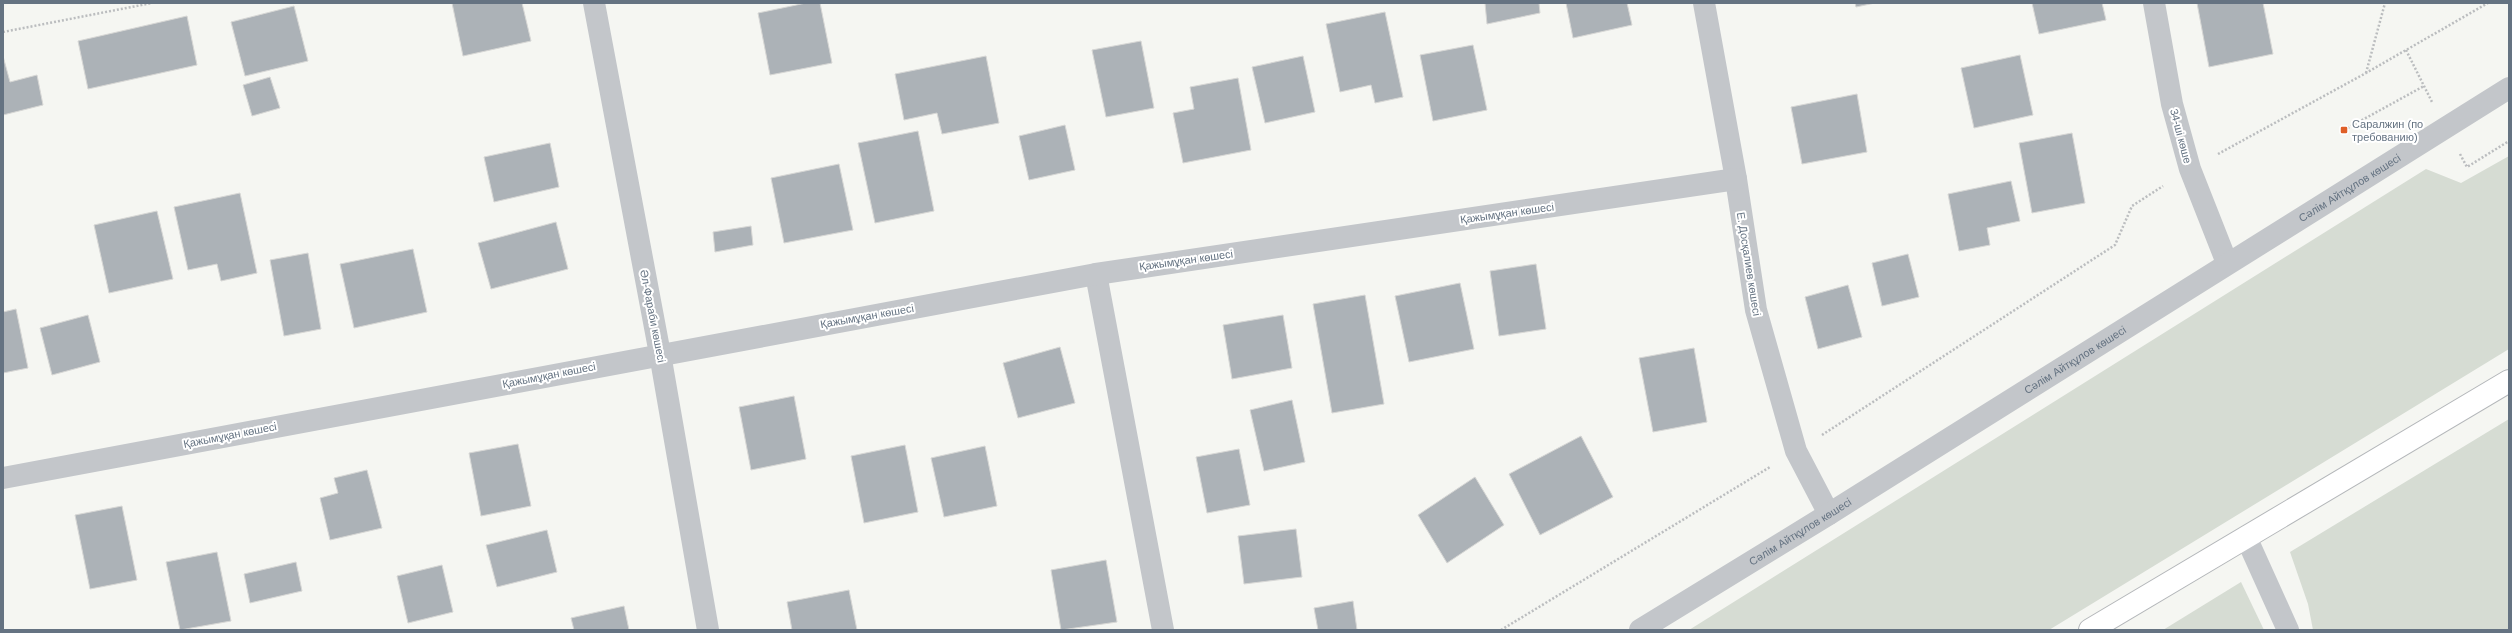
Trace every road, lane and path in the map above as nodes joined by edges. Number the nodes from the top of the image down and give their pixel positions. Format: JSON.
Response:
{"nodes":[{"id":1,"x":152,"y":3,"type":"edge"},
{"id":2,"x":594,"y":3,"type":"edge"},
{"id":3,"x":1704,"y":3,"type":"edge"},
{"id":4,"x":2154,"y":3,"type":"edge"},
{"id":5,"x":2385,"y":3,"type":"edge"},
{"id":6,"x":2488,"y":3,"type":"edge"},
{"id":7,"x":3,"y":32,"type":"edge"},
{"id":8,"x":2366,"y":73,"type":"junction"},
{"id":9,"x":2424,"y":86,"type":"dead end"},
{"id":10,"x":2509,"y":88,"type":"edge"},
{"id":11,"x":2344,"y":130,"type":"dead end"},
{"id":12,"x":2190,"y":169,"type":"junction"},
{"id":13,"x":1736,"y":179,"type":"junction"},
{"id":14,"x":2228,"y":263,"type":"junction"},
{"id":15,"x":1096,"y":274,"type":"junction"},
{"id":16,"x":660,"y":354,"type":"junction"},
{"id":17,"x":2509,"y":381,"type":"edge"},
{"id":18,"x":1796,"y":452,"type":"junction"},
{"id":19,"x":3,"y":478,"type":"edge"},
{"id":20,"x":1829,"y":514,"type":"junction"},
{"id":21,"x":2246,"y":537,"type":"junction"},
{"id":22,"x":708,"y":630,"type":"edge"},
{"id":23,"x":1162,"y":630,"type":"edge"},
{"id":24,"x":1501,"y":630,"type":"edge"},
{"id":25,"x":1640,"y":630,"type":"edge"},
{"id":26,"x":2090,"y":630,"type":"edge"},
{"id":27,"x":2288,"y":630,"type":"edge"}],
"edges":[{"from":1,"to":7,"type":"path"},
{"from":2,"to":16,"type":"street","name":"Әл-Фараби көшесі"},
{"from":3,"to":13,"type":"street","name":"Е. Досқалиев көшесі"},
{"from":4,"to":12,"type":"street","name":"34-ші көше"},
{"from":5,"to":8,"type":"path"},
{"from":6,"to":8,"type":"path"},
{"from":8,"to":12,"type":"path"},
{"from":9,"to":11,"type":"path"},
{"from":10,"to":14,"type":"street","name":"Сәлім Айтқұлов көшесі"},
{"from":12,"to":14,"type":"street","name":"34-ші көше"},
{"from":12,"to":18,"type":"path"},
{"from":13,"to":15,"type":"street","name":"Қажымұқан көшесі"},
{"from":13,"to":18,"type":"street","name":"Е. Досқалиев көшесі"},
{"from":14,"to":20,"type":"street","name":"Сәлім Айтқұлов көшесі"},
{"from":15,"to":16,"type":"street","name":"Қажымұқан көшесі"},
{"from":15,"to":23,"type":"street"},
{"from":16,"to":19,"type":"street","name":"Қажымұқан көшесі"},
{"from":16,"to":22,"type":"street","name":"Әл-Фараби көшесі"},
{"from":17,"to":21,"type":"highway"},
{"from":18,"to":20,"type":"street","name":"Е. Досқалиев көшесі"},
{"from":18,"to":24,"type":"path"},
{"from":20,"to":25,"type":"street","name":"Сәлім Айтқұлов көшесі"},
{"from":21,"to":26,"type":"highway"},
{"from":21,"to":27,"type":"street"}]}
